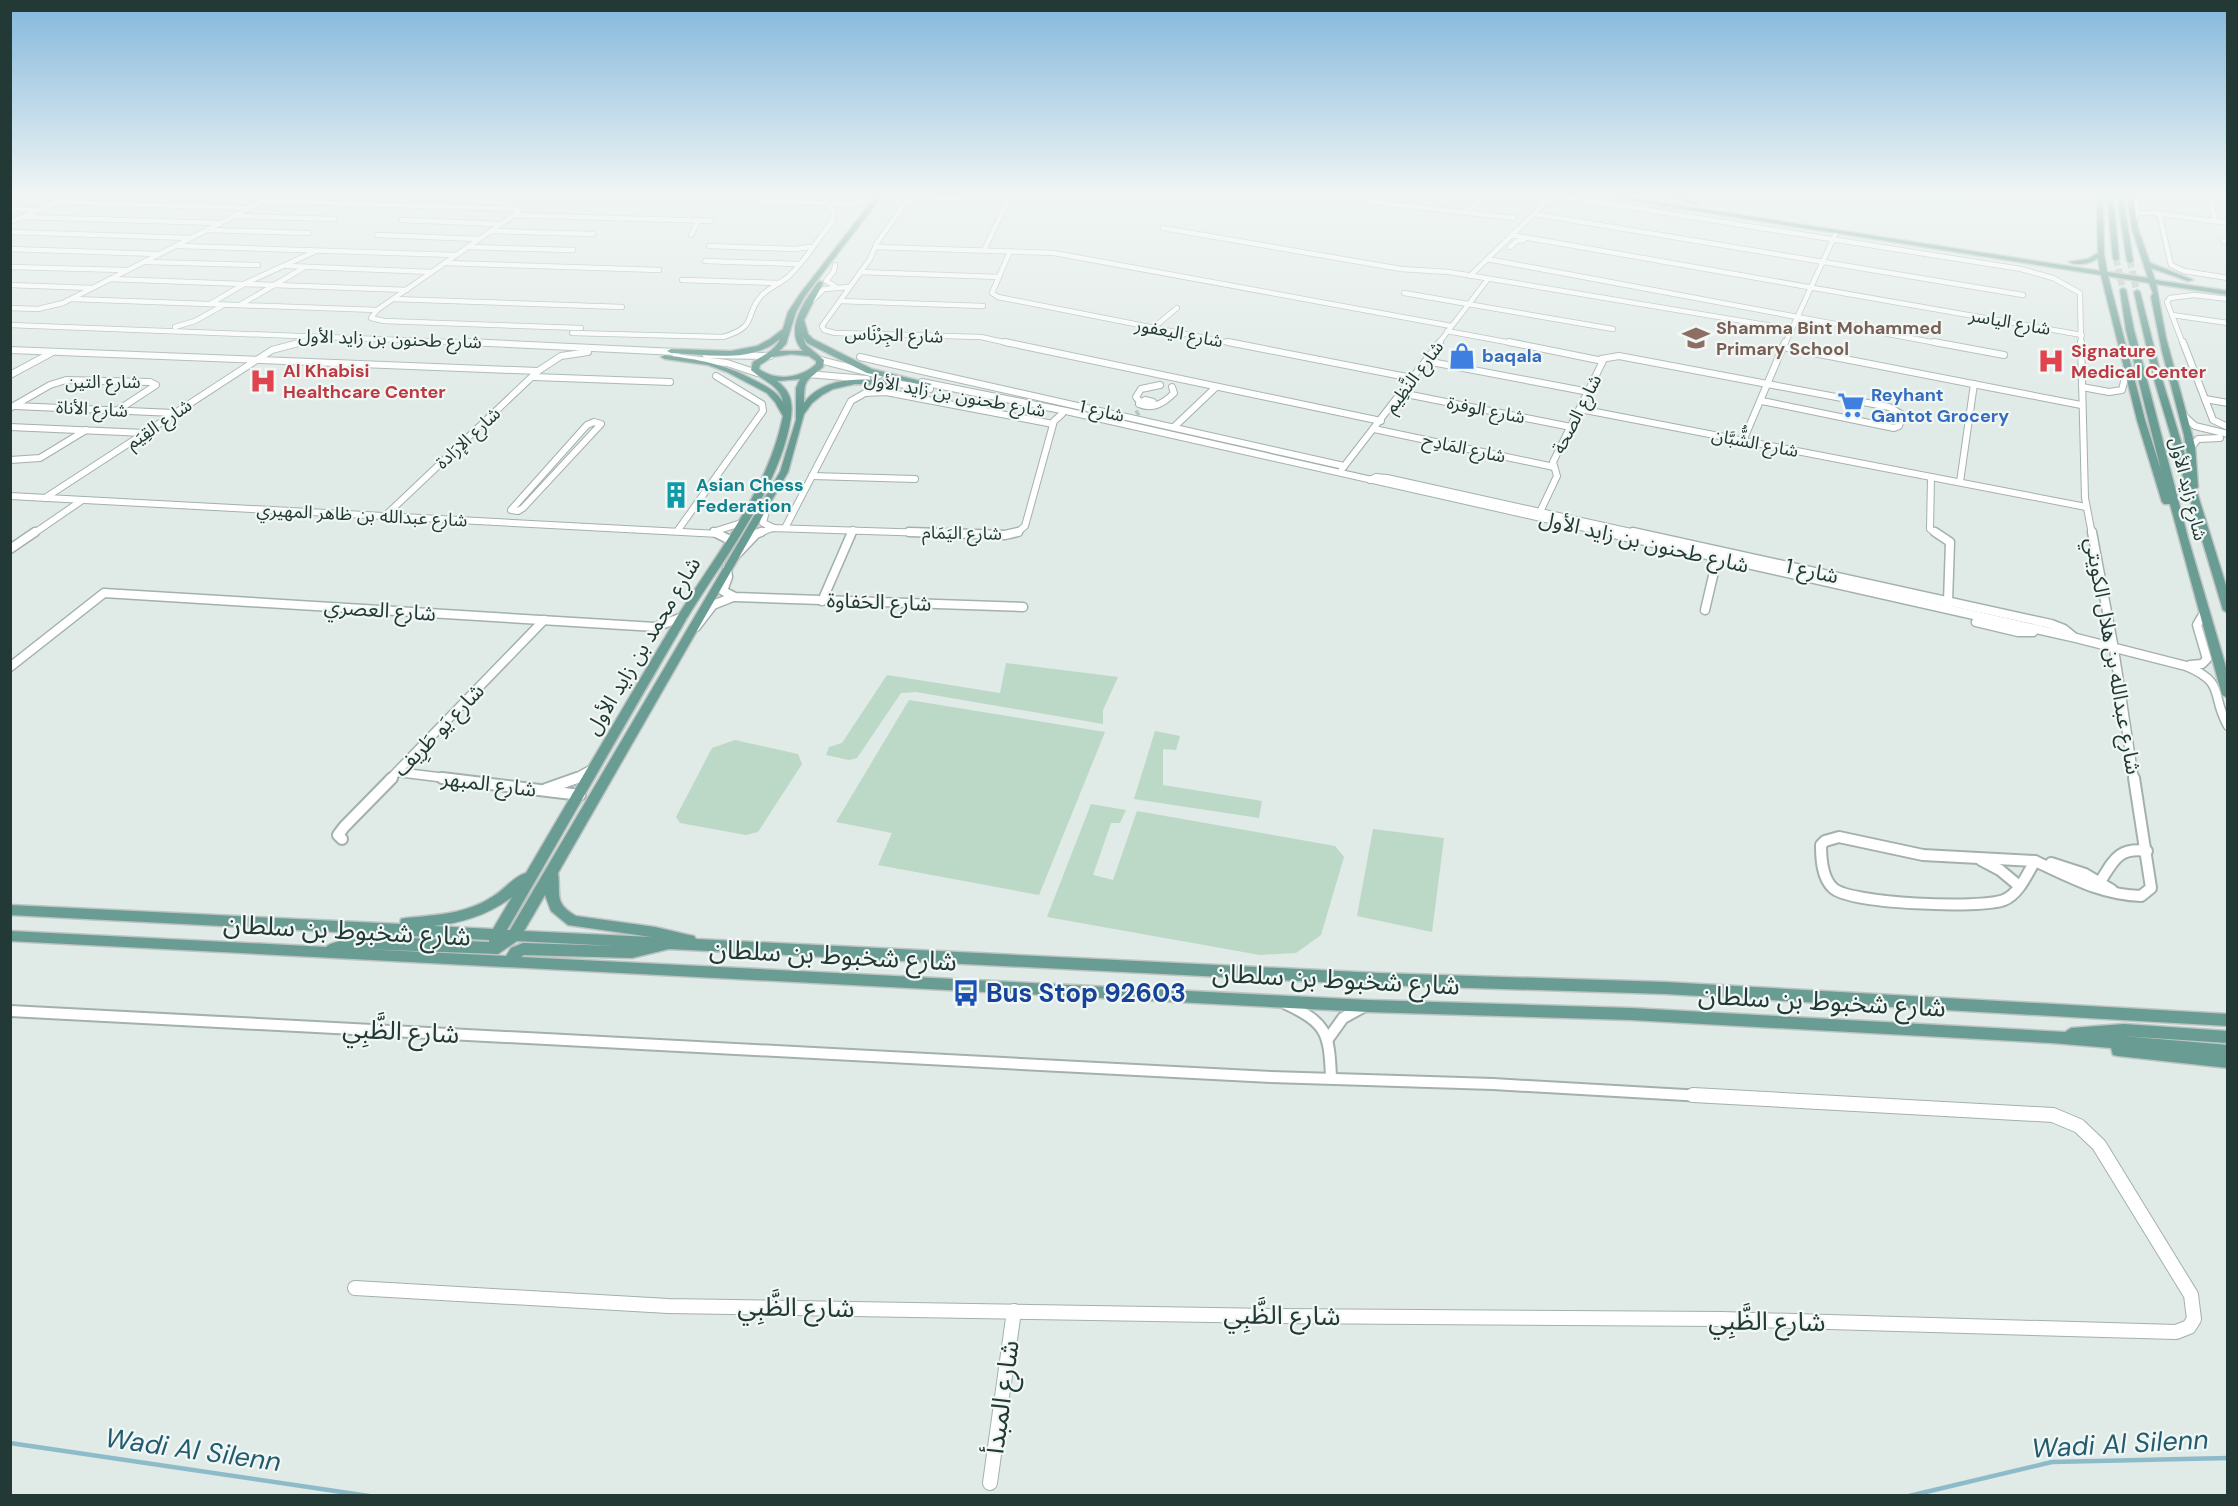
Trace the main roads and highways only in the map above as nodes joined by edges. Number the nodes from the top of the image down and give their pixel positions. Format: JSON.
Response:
{"nodes":[{"id":1,"x":824,"y":266,"type":"edge"},
{"id":2,"x":834,"y":266,"type":"edge"},
{"id":3,"x":2054,"y":266,"type":"edge"},
{"id":4,"x":2062,"y":266,"type":"edge"},
{"id":5,"x":2083,"y":266,"type":"edge"},
{"id":6,"x":2103,"y":266,"type":"edge"},
{"id":7,"x":2148,"y":266,"type":"edge"},
{"id":8,"x":2150,"y":266,"type":"edge"},
{"id":9,"x":2104,"y":275,"type":"junction"},
{"id":10,"x":2135,"y":276,"type":"junction"},
{"id":11,"x":2151,"y":277,"type":"junction"},
{"id":12,"x":2199,"y":285,"type":"junction"},
{"id":13,"x":2228,"y":289,"type":"edge"},
{"id":14,"x":2122,"y":290,"type":"tunnel mouth"},
{"id":15,"x":2148,"y":293,"type":"junction"},
{"id":16,"x":801,"y":319,"type":"junction"},
{"id":17,"x":786,"y":330,"type":"junction"},
{"id":18,"x":811,"y":354,"type":"junction"},
{"id":19,"x":770,"y":355,"type":"junction"},
{"id":20,"x":761,"y":374,"type":"junction"},
{"id":21,"x":807,"y":375,"type":"junction"},
{"id":22,"x":895,"y":383,"type":"road end"},
{"id":23,"x":928,"y":384,"type":"road end"},
{"id":24,"x":801,"y":413,"type":"junction"},
{"id":25,"x":786,"y":416,"type":"junction"},
{"id":26,"x":2193,"y":497,"type":"junction"},
{"id":27,"x":2183,"y":538,"type":"junction"},
{"id":28,"x":2228,"y":610,"type":"edge"},
{"id":29,"x":2228,"y":695,"type":"edge"},
{"id":30,"x":580,"y":795,"type":"junction"},
{"id":31,"x":566,"y":848,"type":"junction"},
{"id":32,"x":535,"y":869,"type":"junction"},
{"id":33,"x":553,"y":869,"type":"junction"},
{"id":34,"x":10,"y":910,"type":"edge"},
{"id":35,"x":347,"y":927,"type":"junction"},
{"id":36,"x":517,"y":932,"type":"junction"},
{"id":37,"x":10,"y":936,"type":"edge"},
{"id":38,"x":499,"y":936,"type":"junction"},
{"id":39,"x":670,"y":943,"type":"junction"},
{"id":40,"x":704,"y":945,"type":"junction"},
{"id":41,"x":316,"y":952,"type":"junction"},
{"id":42,"x":513,"y":962,"type":"junction"},
{"id":43,"x":2228,"y":1011,"type":"edge"},
{"id":44,"x":2182,"y":1016,"type":"junction"},
{"id":45,"x":2228,"y":1020,"type":"edge"},
{"id":46,"x":2052,"y":1037,"type":"junction"},
{"id":47,"x":2228,"y":1037,"type":"edge"},
{"id":48,"x":2228,"y":1051,"type":"edge"},
{"id":49,"x":2228,"y":1061,"type":"edge"}],
"edges":[{"from":1,"to":17,"type":"main road"},
{"from":2,"to":16,"type":"main road"},
{"from":3,"to":9,"type":"main road"},
{"from":4,"to":9,"type":"main road"},
{"from":5,"to":9,"type":"main road"},
{"from":6,"to":9,"type":"main road"},
{"from":7,"to":11,"type":"main road"},
{"from":8,"to":12,"type":"main road"},
{"from":9,"to":10,"type":"main road"},
{"from":9,"to":11,"type":"main road"},
{"from":9,"to":15,"type":"main road"},
{"from":9,"to":27,"type":"main road"},
{"from":10,"to":11,"type":"main road"},
{"from":10,"to":15,"type":"main road"},
{"from":11,"to":12,"type":"main road"},
{"from":11,"to":13,"type":"main road"},
{"from":11,"to":15,"type":"main road"},
{"from":12,"to":13,"type":"main road"},
{"from":12,"to":15,"type":"main road"},
{"from":14,"to":27,"type":"main road","name":"شارع زايد الأول"},
{"from":15,"to":26,"type":"main road","name":"شارع زايد الأول"},
{"from":15,"to":26,"type":"main road"},
{"from":16,"to":18,"type":"main road"},
{"from":16,"to":23,"type":"main road"},
{"from":17,"to":19,"type":"main road"},
{"from":17,"to":25,"type":"main road"},
{"from":18,"to":19,"type":"main road"},
{"from":18,"to":21,"type":"main road"},
{"from":19,"to":20,"type":"main road"},
{"from":20,"to":21,"type":"main road"},
{"from":20,"to":25,"type":"main road"},
{"from":21,"to":24,"type":"main road","name":"شارع محمد بن زايد الأول"},
{"from":22,"to":24,"type":"main road"},
{"from":24,"to":31,"type":"main road","name":"شارع محمد بن زايد الأول"},
{"from":25,"to":30,"type":"main road","name":"شارع محمد بن زايد الأول"},
{"from":26,"to":28,"type":"main road","name":"شارع زايد الأول"},
{"from":27,"to":29,"type":"main road","name":"شارع زايد الأول"},
{"from":30,"to":31,"type":"main road"},
{"from":30,"to":32,"type":"main road","name":"شارع محمد بن زايد الأول"},
{"from":31,"to":33,"type":"main road","name":"شارع محمد بن زايد الأول"},
{"from":32,"to":35,"type":"main road"},
{"from":32,"to":38,"type":"main road","name":"شارع محمد بن زايد الأول"},
{"from":33,"to":36,"type":"main road","name":"شارع محمد بن زايد الأول"},
{"from":33,"to":40,"type":"main road"},
{"from":34,"to":35,"type":"main road","name":"شارع شخبوط بن سلطان"},
{"from":35,"to":38,"type":"main road","name":"شارع شخبوط بن سلطان"},
{"from":36,"to":38,"type":"main road"},
{"from":36,"to":39,"type":"main road","name":"شارع شخبوط بن سلطان"},
{"from":37,"to":41,"type":"main road","name":"شارع شخبوط بن سلطان"},
{"from":38,"to":41,"type":"main road"},
{"from":38,"to":42,"type":"main road"},
{"from":39,"to":40,"type":"main road","name":"شارع شخبوط بن سلطان"},
{"from":39,"to":42,"type":"main road"},
{"from":40,"to":44,"type":"main road","name":"شارع شخبوط بن سلطان"},
{"from":41,"to":42,"type":"main road","name":"شارع شخبوط بن سلطان"},
{"from":42,"to":46,"type":"main road","name":"شارع شخبوط بن سلطان"},
{"from":43,"to":44,"type":"main road"},
{"from":44,"to":45,"type":"main road","name":"شارع شخبوط بن سلطان"},
{"from":46,"to":47,"type":"main road"},
{"from":46,"to":48,"type":"main road","name":"شارع شخبوط بن سلطان"},
{"from":46,"to":49,"type":"main road"}]}
